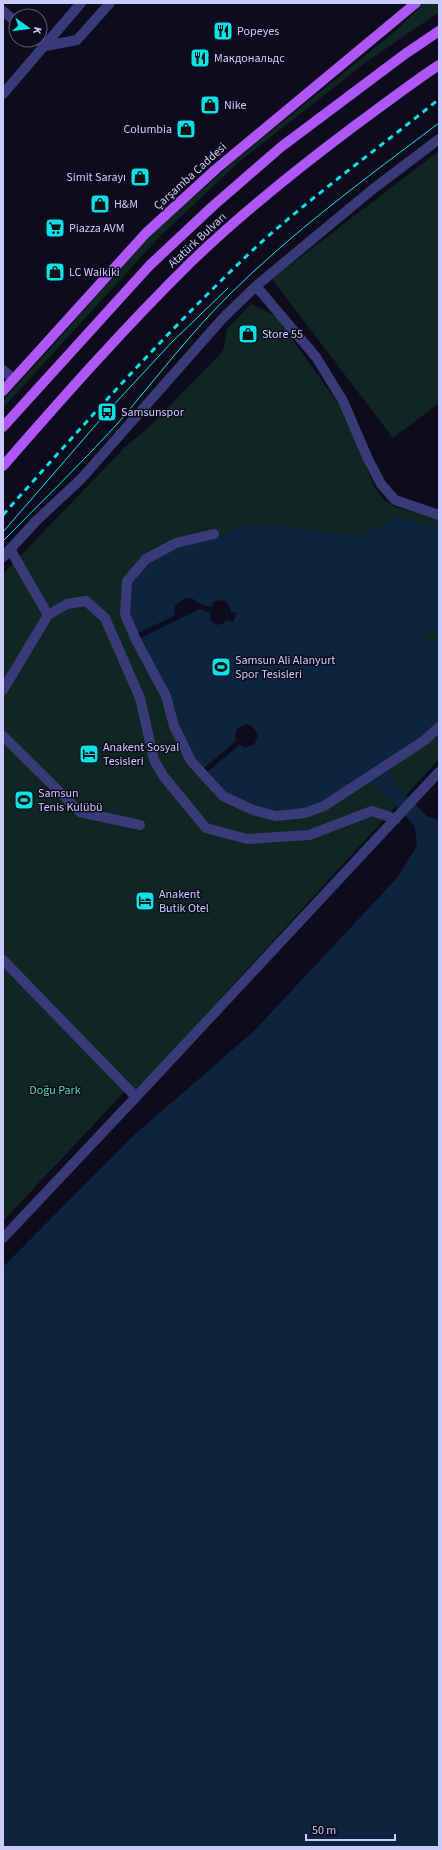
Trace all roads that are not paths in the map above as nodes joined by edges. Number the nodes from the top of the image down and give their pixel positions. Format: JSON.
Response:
{"nodes":[{"id":1,"x":81,"y":3,"type":"edge"},
{"id":2,"x":110,"y":3,"type":"edge"},
{"id":3,"x":416,"y":3,"type":"edge"},
{"id":4,"x":439,"y":31,"type":"edge"},
{"id":5,"x":48,"y":36,"type":"edge"},
{"id":6,"x":48,"y":42,"type":"edge"},
{"id":7,"x":37,"y":48,"type":"edge"},
{"id":8,"x":439,"y":65,"type":"edge"},
{"id":9,"x":3,"y":94,"type":"edge"},
{"id":10,"x":439,"y":139,"type":"edge"},
{"id":11,"x":256,"y":286,"type":"junction"},
{"id":12,"x":3,"y":370,"type":"edge"},
{"id":13,"x":13,"y":379,"type":"junction"},
{"id":14,"x":3,"y":391,"type":"edge"},
{"id":15,"x":3,"y":427,"type":"edge"},
{"id":16,"x":3,"y":466,"type":"edge"},
{"id":17,"x":439,"y":515,"type":"edge"},
{"id":18,"x":214,"y":534,"type":"dead end"},
{"id":19,"x":10,"y":549,"type":"junction"},
{"id":20,"x":3,"y":557,"type":"edge"},
{"id":21,"x":48,"y":615,"type":"junction"},
{"id":22,"x":3,"y":690,"type":"edge"},
{"id":23,"x":439,"y":727,"type":"edge"},
{"id":24,"x":3,"y":736,"type":"edge"},
{"id":25,"x":439,"y":772,"type":"edge"},
{"id":26,"x":396,"y":819,"type":"junction"},
{"id":27,"x":140,"y":825,"type":"dead end"},
{"id":28,"x":3,"y":960,"type":"edge"},
{"id":29,"x":136,"y":1097,"type":"junction"},
{"id":30,"x":3,"y":1238,"type":"edge"}],
"edges":[{"from":1,"to":5,"type":"street"},
{"from":2,"to":6,"type":"street"},
{"from":3,"to":13,"type":"main road","name":"Çarşamba Caddesi"},
{"from":4,"to":15,"type":"main road","name":"Atatürk Bulvarı"},
{"from":7,"to":9,"type":"street"},
{"from":8,"to":16,"type":"main road","name":"Atatürk Bulvarı"},
{"from":10,"to":11,"type":"street"},
{"from":11,"to":17,"type":"street"},
{"from":11,"to":19,"type":"street"},
{"from":12,"to":13,"type":"street"},
{"from":13,"to":14,"type":"main road","name":"Çarşamba Caddesi"},
{"from":18,"to":23,"type":"street"},
{"from":19,"to":20,"type":"street"},
{"from":19,"to":21,"type":"street"},
{"from":21,"to":22,"type":"street"},
{"from":21,"to":26,"type":"street"},
{"from":24,"to":27,"type":"street"},
{"from":25,"to":26,"type":"street"},
{"from":26,"to":29,"type":"street"},
{"from":28,"to":29,"type":"street"},
{"from":29,"to":30,"type":"street"}]}
